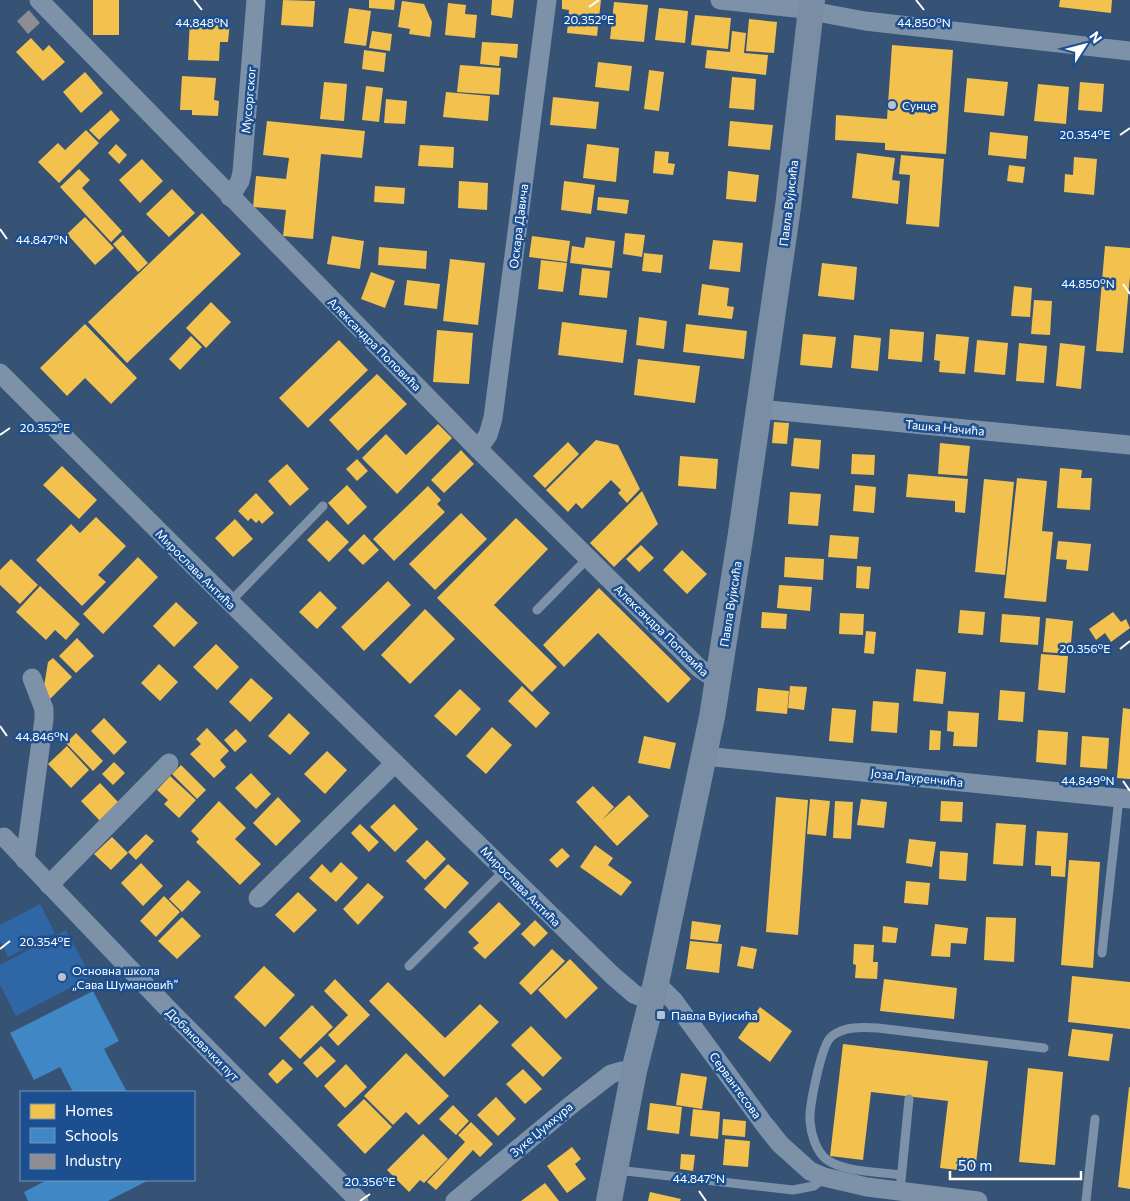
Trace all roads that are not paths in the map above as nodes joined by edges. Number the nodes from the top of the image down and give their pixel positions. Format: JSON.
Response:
{"nodes":[{"id":1,"x":39,"y":0,"type":"edge"},
{"id":2,"x":256,"y":0,"type":"edge"},
{"id":3,"x":547,"y":0,"type":"edge"},
{"id":4,"x":720,"y":0,"type":"edge"},
{"id":5,"x":812,"y":5,"type":"edge"},
{"id":6,"x":1130,"y":51,"type":"edge"},
{"id":7,"x":230,"y":197,"type":"junction"},
{"id":8,"x":0,"y":373,"type":"edge"},
{"id":9,"x":759,"y":409,"type":"junction"},
{"id":10,"x":1130,"y":445,"type":"edge"},
{"id":11,"x":478,"y":449,"type":"junction"},
{"id":12,"x":323,"y":506,"type":"dead end"},
{"id":13,"x":588,"y":558,"type":"junction"},
{"id":14,"x":230,"y":602,"type":"junction"},
{"id":15,"x":537,"y":610,"type":"dead end"},
{"id":16,"x":32,"y":678,"type":"dead end"},
{"id":17,"x":717,"y":680,"type":"junction"},
{"id":18,"x":704,"y":756,"type":"junction"},
{"id":19,"x":169,"y":763,"type":"dead end"},
{"id":20,"x":396,"y":763,"type":"junction"},
{"id":21,"x":1124,"y":798,"type":"edge"},
{"id":22,"x":4,"y":837,"type":"dead end"},
{"id":23,"x":25,"y":860,"type":"junction"},
{"id":24,"x":505,"y":870,"type":"junction"},
{"id":25,"x":50,"y":885,"type":"junction"},
{"id":26,"x":258,"y":898,"type":"dead end"},
{"id":27,"x":1102,"y":953,"type":"dead end"},
{"id":28,"x":409,"y":966,"type":"dead end"},
{"id":29,"x":654,"y":992,"type":"junction"},
{"id":30,"x":1044,"y":1048,"type":"dead end"},
{"id":31,"x":634,"y":1071,"type":"junction"},
{"id":32,"x":909,"y":1099,"type":"dead end"},
{"id":33,"x":1094,"y":1119,"type":"dead end"},
{"id":34,"x":615,"y":1170,"type":"junction"},
{"id":35,"x":824,"y":1177,"type":"junction"},
{"id":36,"x":900,"y":1183,"type":"junction"},
{"id":37,"x":866,"y":1194,"type":"edge"},
{"id":38,"x":359,"y":1201,"type":"edge"},
{"id":39,"x":455,"y":1201,"type":"edge"},
{"id":40,"x":609,"y":1201,"type":"edge"},
{"id":41,"x":978,"y":1201,"type":"edge"},
{"id":42,"x":1086,"y":1201,"type":"edge"}],
"edges":[{"from":1,"to":7,"type":"street","name":"Александра Поповића"},
{"from":2,"to":7,"type":"street","name":"Мусоргског"},
{"from":3,"to":11,"type":"street","name":"Оскара Давича"},
{"from":4,"to":5,"type":"street"},
{"from":5,"to":6,"type":"street"},
{"from":5,"to":9,"type":"street","name":"Павла Вујисића"},
{"from":7,"to":11,"type":"street","name":"Александра Поповића"},
{"from":8,"to":14,"type":"street","name":"Мирослава Антића"},
{"from":9,"to":10,"type":"street","name":"Ташка Начића"},
{"from":9,"to":17,"type":"street","name":"Павла Вујисића"},
{"from":11,"to":13,"type":"street","name":"Александра Поповића"},
{"from":12,"to":14,"type":"lane"},
{"from":13,"to":15,"type":"lane"},
{"from":13,"to":17,"type":"street","name":"Александра Поповића"},
{"from":14,"to":20,"type":"street","name":"Мирослава Антића"},
{"from":16,"to":23,"type":"street"},
{"from":17,"to":18,"type":"street","name":"Павла Вујисића"},
{"from":18,"to":21,"type":"street","name":"Јоза Лауренчића"},
{"from":18,"to":29,"type":"street","name":"Павла Вујисића"},
{"from":19,"to":25,"type":"street"},
{"from":20,"to":24,"type":"street","name":"Мирослава Антића"},
{"from":20,"to":26,"type":"street"},
{"from":21,"to":27,"type":"lane"},
{"from":22,"to":23,"type":"street","name":"Добановачки пут"},
{"from":23,"to":25,"type":"street","name":"Добановачки пут"},
{"from":24,"to":28,"type":"lane"},
{"from":24,"to":29,"type":"street","name":"Мирослава Антића"},
{"from":25,"to":38,"type":"street","name":"Добановачки пут"},
{"from":29,"to":31,"type":"street","name":"Павла Вујисића"},
{"from":29,"to":35,"type":"street","name":"Сервантесова"},
{"from":30,"to":36,"type":"lane"},
{"from":31,"to":34,"type":"street","name":"Павла Вујисића"},
{"from":31,"to":39,"type":"street","name":"Зуке Џумхура"},
{"from":32,"to":36,"type":"lane"},
{"from":33,"to":42,"type":"lane"},
{"from":34,"to":35,"type":"lane"},
{"from":34,"to":40,"type":"street","name":"Павла Вујисића"},
{"from":35,"to":37,"type":"street","name":"Сервантесова"},
{"from":36,"to":37,"type":"street","name":"Сервантесова"},
{"from":36,"to":41,"type":"street","name":"Сервантесова"}]}
